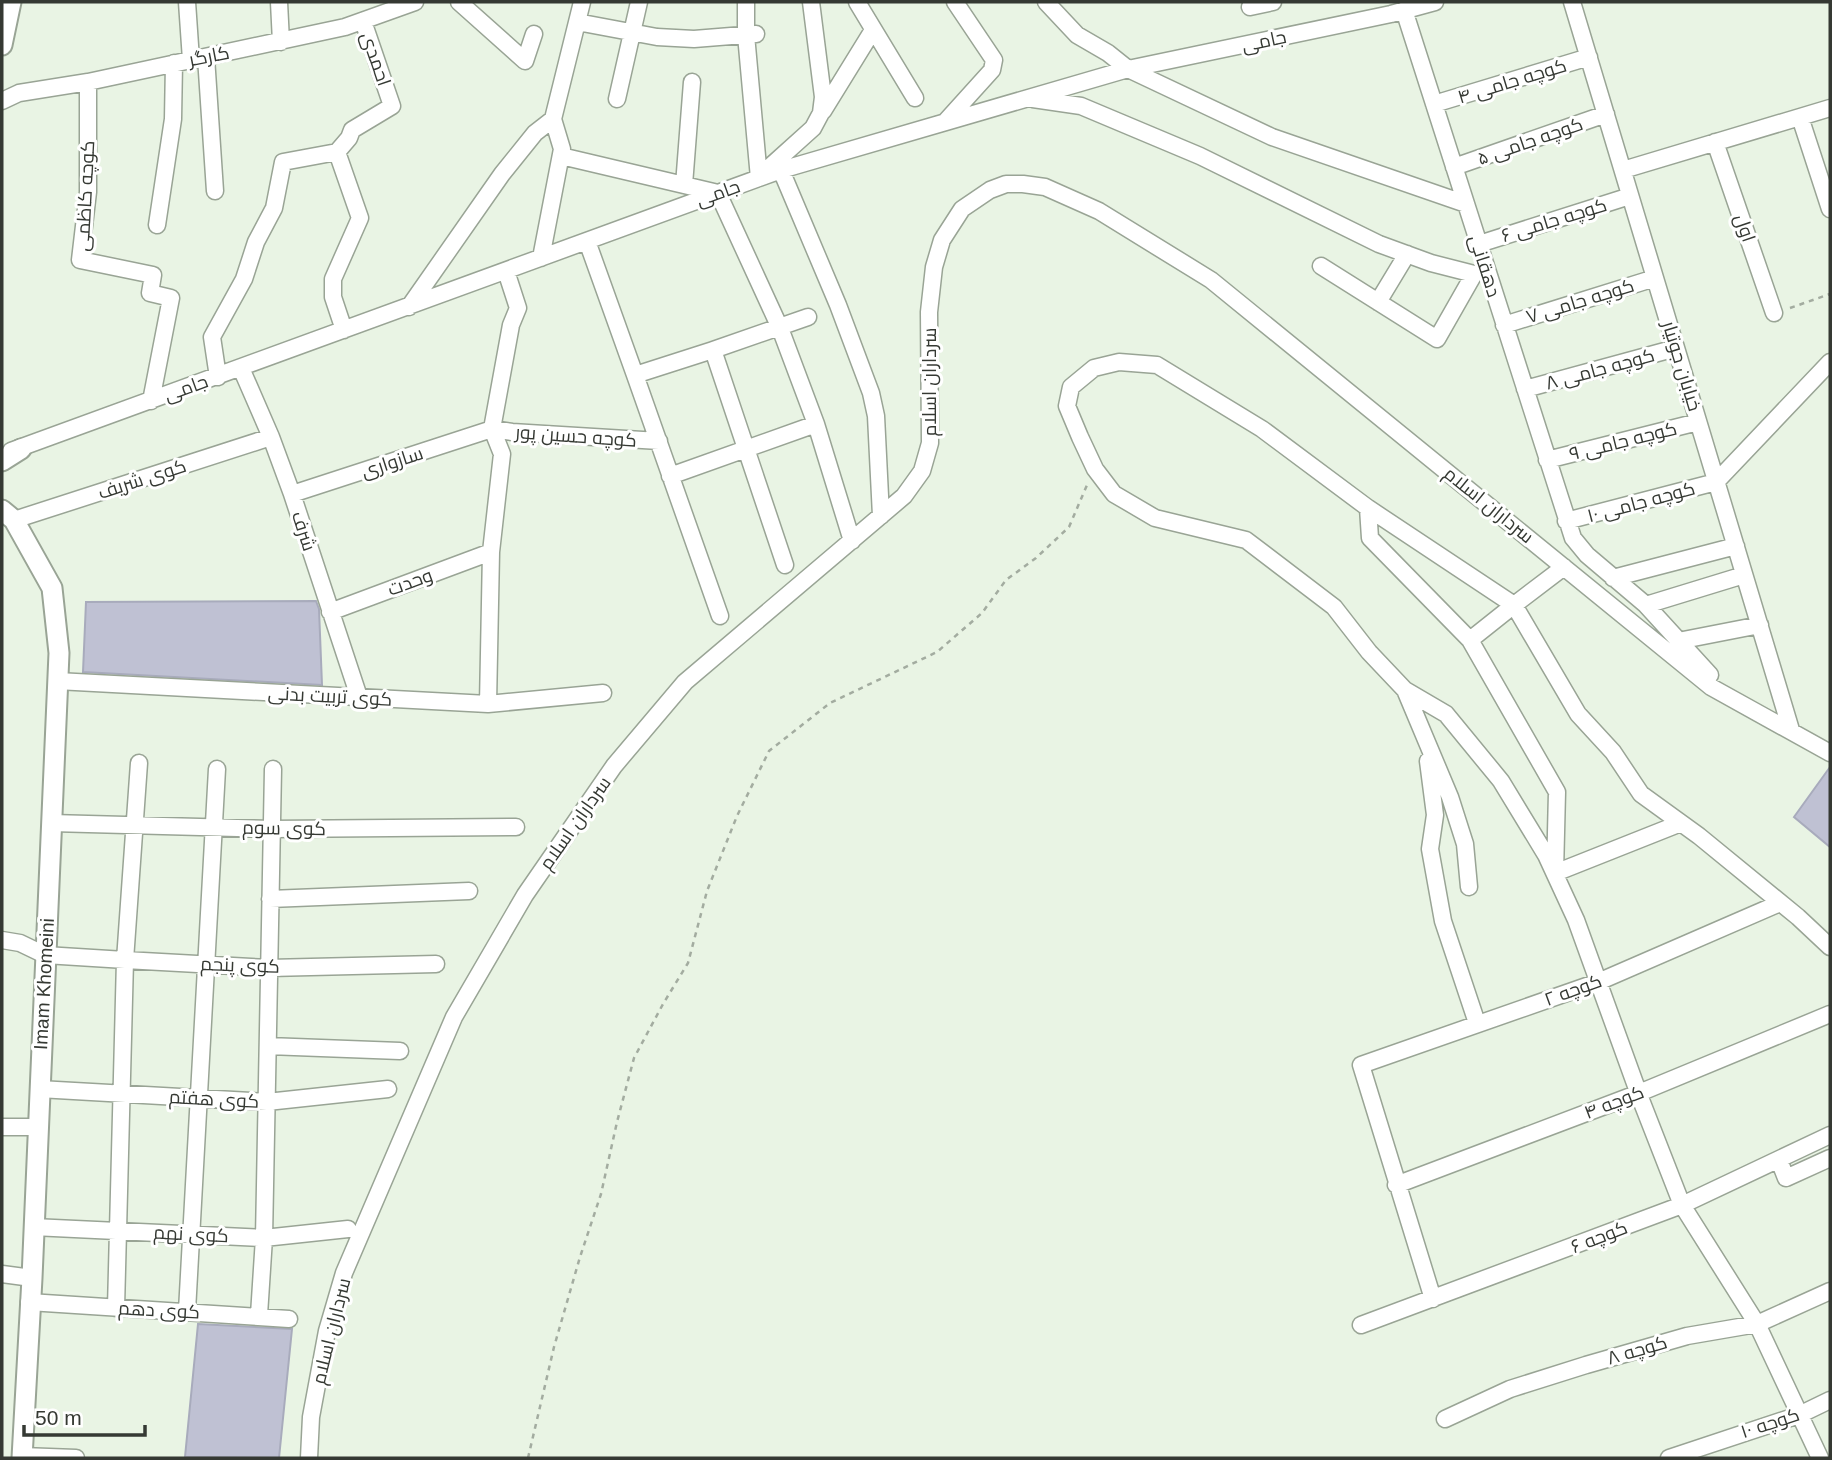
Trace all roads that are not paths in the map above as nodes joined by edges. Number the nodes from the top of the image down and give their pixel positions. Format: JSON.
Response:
{"nodes":[{"id":1,"x":11,"y":2,"type":"edge"},
{"id":2,"x":187,"y":2,"type":"edge"},
{"id":3,"x":279,"y":2,"type":"edge"},
{"id":4,"x":415,"y":2,"type":"edge"},
{"id":5,"x":459,"y":2,"type":"edge"},
{"id":6,"x":582,"y":2,"type":"edge"},
{"id":7,"x":639,"y":2,"type":"edge"},
{"id":8,"x":746,"y":2,"type":"edge"},
{"id":9,"x":811,"y":2,"type":"edge"},
{"id":10,"x":857,"y":2,"type":"edge"},
{"id":11,"x":955,"y":2,"type":"edge"},
{"id":12,"x":1046,"y":2,"type":"edge"},
{"id":13,"x":1273,"y":2,"type":"edge"},
{"id":14,"x":1435,"y":2,"type":"edge"},
{"id":15,"x":1572,"y":2,"type":"edge"},
{"id":16,"x":388,"y":6,"type":"edge"},
{"id":17,"x":1250,"y":7,"type":"dead end"},
{"id":18,"x":1395,"y":9,"type":"edge"},
{"id":19,"x":363,"y":21,"type":"junction"},
{"id":20,"x":577,"y":22,"type":"junction"},
{"id":21,"x":873,"y":30,"type":"junction"},
{"id":22,"x":633,"y":33,"type":"junction"},
{"id":23,"x":534,"y":34,"type":"dead end"},
{"id":24,"x":751,"y":34,"type":"junction"},
{"id":25,"x":281,"y":42,"type":"junction"},
{"id":26,"x":2,"y":45,"type":"edge"},
{"id":27,"x":1589,"y":57,"type":"junction"},
{"id":28,"x":199,"y":58,"type":"junction"},
{"id":29,"x":174,"y":64,"type":"junction"},
{"id":30,"x":1128,"y":69,"type":"junction"},
{"id":31,"x":88,"y":82,"type":"junction"},
{"id":32,"x":692,"y":82,"type":"dead end"},
{"id":33,"x":915,"y":98,"type":"dead end"},
{"id":34,"x":1028,"y":98,"type":"junction"},
{"id":35,"x":617,"y":99,"type":"dead end"},
{"id":36,"x":2,"y":101,"type":"edge"},
{"id":37,"x":1434,"y":104,"type":"junction"},
{"id":38,"x":1830,"y":108,"type":"edge"},
{"id":39,"x":821,"y":113,"type":"junction"},
{"id":40,"x":1606,"y":114,"type":"junction"},
{"id":41,"x":1800,"y":117,"type":"junction"},
{"id":42,"x":553,"y":119,"type":"junction"},
{"id":43,"x":945,"y":122,"type":"junction"},
{"id":44,"x":1716,"y":142,"type":"junction"},
{"id":45,"x":337,"y":152,"type":"junction"},
{"id":46,"x":561,"y":156,"type":"junction"},
{"id":47,"x":1454,"y":167,"type":"junction"},
{"id":48,"x":781,"y":170,"type":"junction"},
{"id":49,"x":1623,"y":170,"type":"junction"},
{"id":50,"x":759,"y":178,"type":"junction"},
{"id":51,"x":684,"y":185,"type":"junction"},
{"id":52,"x":215,"y":191,"type":"dead end"},
{"id":53,"x":718,"y":192,"type":"junction"},
{"id":54,"x":1630,"y":196,"type":"junction"},
{"id":55,"x":1466,"y":204,"type":"junction"},
{"id":56,"x":1830,"y":209,"type":"edge"},
{"id":57,"x":158,"y":225,"type":"dead end"},
{"id":58,"x":587,"y":241,"type":"junction"},
{"id":59,"x":1479,"y":244,"type":"junction"},
{"id":60,"x":1407,"y":254,"type":"junction"},
{"id":61,"x":541,"y":258,"type":"junction"},
{"id":62,"x":1321,"y":266,"type":"dead end"},
{"id":63,"x":506,"y":271,"type":"junction"},
{"id":64,"x":1481,"y":274,"type":"junction"},
{"id":65,"x":1655,"y":278,"type":"junction"},
{"id":66,"x":1378,"y":302,"type":"junction"},
{"id":67,"x":409,"y":307,"type":"junction"},
{"id":68,"x":1774,"y":313,"type":"road end"},
{"id":69,"x":808,"y":317,"type":"dead end"},
{"id":70,"x":1504,"y":325,"type":"junction"},
{"id":71,"x":780,"y":328,"type":"junction"},
{"id":72,"x":344,"y":330,"type":"junction"},
{"id":73,"x":1676,"y":348,"type":"junction"},
{"id":74,"x":713,"y":350,"type":"junction"},
{"id":75,"x":1830,"y":362,"type":"edge"},
{"id":76,"x":241,"y":368,"type":"junction"},
{"id":77,"x":635,"y":375,"type":"junction"},
{"id":78,"x":218,"y":377,"type":"junction"},
{"id":79,"x":1525,"y":389,"type":"junction"},
{"id":80,"x":151,"y":401,"type":"junction"},
{"id":81,"x":1698,"y":422,"type":"junction"},
{"id":82,"x":816,"y":424,"type":"junction"},
{"id":83,"x":492,"y":429,"type":"junction"},
{"id":84,"x":271,"y":437,"type":"junction"},
{"id":85,"x":659,"y":441,"type":"junction"},
{"id":86,"x":21,"y":449,"type":"junction"},
{"id":87,"x":744,"y":449,"type":"junction"},
{"id":88,"x":2,"y":453,"type":"edge"},
{"id":89,"x":1547,"y":460,"type":"junction"},
{"id":90,"x":2,"y":461,"type":"edge"},
{"id":91,"x":670,"y":476,"type":"junction"},
{"id":92,"x":1716,"y":482,"type":"junction"},
{"id":93,"x":292,"y":494,"type":"junction"},
{"id":94,"x":1368,"y":508,"type":"junction"},
{"id":95,"x":8,"y":515,"type":"edge"},
{"id":96,"x":881,"y":516,"type":"junction"},
{"id":97,"x":1566,"y":521,"type":"junction"},
{"id":98,"x":852,"y":541,"type":"junction"},
{"id":99,"x":1736,"y":546,"type":"junction"},
{"id":100,"x":491,"y":552,"type":"junction"},
{"id":101,"x":785,"y":565,"type":"dead end"},
{"id":102,"x":1564,"y":567,"type":"junction"},
{"id":103,"x":1744,"y":575,"type":"junction"},
{"id":104,"x":1614,"y":578,"type":"junction"},
{"id":105,"x":1646,"y":605,"type":"junction"},
{"id":106,"x":1514,"y":606,"type":"junction"},
{"id":107,"x":330,"y":612,"type":"junction"},
{"id":108,"x":720,"y":616,"type":"dead end"},
{"id":109,"x":1760,"y":625,"type":"junction"},
{"id":110,"x":1470,"y":640,"type":"junction"},
{"id":111,"x":1678,"y":641,"type":"junction"},
{"id":112,"x":57,"y":681,"type":"junction"},
{"id":113,"x":1405,"y":690,"type":"junction"},
{"id":114,"x":603,"y":693,"type":"dead end"},
{"id":115,"x":359,"y":697,"type":"junction"},
{"id":116,"x":1734,"y":699,"type":"junction"},
{"id":117,"x":488,"y":704,"type":"junction"},
{"id":118,"x":1791,"y":730,"type":"junction"},
{"id":119,"x":1425,"y":742,"type":"junction"},
{"id":120,"x":1830,"y":753,"type":"edge"},
{"id":121,"x":139,"y":763,"type":"dead end"},
{"id":122,"x":217,"y":769,"type":"dead end"},
{"id":123,"x":273,"y":769,"type":"dead end"},
{"id":124,"x":51,"y":823,"type":"junction"},
{"id":125,"x":1681,"y":824,"type":"junction"},
{"id":126,"x":136,"y":825,"type":"junction"},
{"id":127,"x":214,"y":826,"type":"junction"},
{"id":128,"x":516,"y":827,"type":"dead end"},
{"id":129,"x":272,"y":829,"type":"junction"},
{"id":130,"x":1555,"y":873,"type":"junction"},
{"id":131,"x":1469,"y":887,"type":"dead end"},
{"id":132,"x":469,"y":891,"type":"dead end"},
{"id":133,"x":271,"y":898,"type":"junction"},
{"id":134,"x":1780,"y":903,"type":"junction"},
{"id":135,"x":2,"y":940,"type":"edge"},
{"id":136,"x":1827,"y":941,"type":"edge"},
{"id":137,"x":45,"y":955,"type":"junction"},
{"id":138,"x":125,"y":960,"type":"junction"},
{"id":139,"x":206,"y":964,"type":"junction"},
{"id":140,"x":436,"y":964,"type":"dead end"},
{"id":141,"x":269,"y":968,"type":"junction"},
{"id":142,"x":1598,"y":982,"type":"junction"},
{"id":143,"x":1830,"y":1014,"type":"edge"},
{"id":144,"x":1477,"y":1023,"type":"junction"},
{"id":145,"x":268,"y":1046,"type":"junction"},
{"id":146,"x":400,"y":1051,"type":"dead end"},
{"id":147,"x":39,"y":1089,"type":"junction"},
{"id":148,"x":388,"y":1089,"type":"dead end"},
{"id":149,"x":1639,"y":1093,"type":"junction"},
{"id":150,"x":122,"y":1094,"type":"junction"},
{"id":151,"x":198,"y":1098,"type":"junction"},
{"id":152,"x":267,"y":1102,"type":"junction"},
{"id":153,"x":2,"y":1127,"type":"edge"},
{"id":154,"x":37,"y":1127,"type":"junction"},
{"id":155,"x":1830,"y":1135,"type":"edge"},
{"id":156,"x":1830,"y":1158,"type":"edge"},
{"id":157,"x":1779,"y":1160,"type":"junction"},
{"id":158,"x":1396,"y":1185,"type":"junction"},
{"id":159,"x":1682,"y":1205,"type":"junction"},
{"id":160,"x":33,"y":1227,"type":"junction"},
{"id":161,"x":348,"y":1229,"type":"dead end"},
{"id":162,"x":118,"y":1230,"type":"junction"},
{"id":163,"x":191,"y":1235,"type":"junction"},
{"id":164,"x":264,"y":1238,"type":"junction"},
{"id":165,"x":2,"y":1273,"type":"edge"},
{"id":166,"x":32,"y":1278,"type":"junction"},
{"id":167,"x":1830,"y":1291,"type":"edge"},
{"id":168,"x":1433,"y":1299,"type":"junction"},
{"id":169,"x":29,"y":1302,"type":"junction"},
{"id":170,"x":116,"y":1308,"type":"junction"},
{"id":171,"x":187,"y":1311,"type":"junction"},
{"id":172,"x":259,"y":1315,"type":"junction"},
{"id":173,"x":289,"y":1319,"type":"dead end"},
{"id":174,"x":1757,"y":1324,"type":"junction"},
{"id":175,"x":1361,"y":1325,"type":"dead end"},
{"id":176,"x":1830,"y":1400,"type":"edge"},
{"id":177,"x":1800,"y":1415,"type":"junction"},
{"id":178,"x":1445,"y":1419,"type":"dead end"},
{"id":179,"x":22,"y":1457,"type":"edge"},
{"id":180,"x":76,"y":1458,"type":"edge"},
{"id":181,"x":309,"y":1458,"type":"edge"},
{"id":182,"x":1669,"y":1458,"type":"edge"},
{"id":183,"x":1820,"y":1458,"type":"edge"}],
"edges":[{"from":1,"to":26,"type":"main road"},
{"from":2,"to":28,"type":"street"},
{"from":3,"to":25,"type":"street"},
{"from":4,"to":16,"type":"street","name":"کارگر"},
{"from":5,"to":23,"type":"street"},
{"from":6,"to":20,"type":"street"},
{"from":7,"to":22,"type":"street"},
{"from":8,"to":24,"type":"street"},
{"from":9,"to":39,"type":"street"},
{"from":10,"to":21,"type":"street"},
{"from":11,"to":43,"type":"street"},
{"from":12,"to":30,"type":"street"},
{"from":13,"to":17,"type":"street"},
{"from":14,"to":18,"type":"street","name":"جامی"},
{"from":15,"to":27,"type":"street","name":"خیابان جوتیار"},
{"from":16,"to":19,"type":"street","name":"کارگر"},
{"from":18,"to":30,"type":"street","name":"جامی"},
{"from":18,"to":37,"type":"street","name":"دهقانی"},
{"from":19,"to":25,"type":"street","name":"کارگر"},
{"from":19,"to":45,"type":"street","name":"احمدی"},
{"from":20,"to":22,"type":"street"},
{"from":20,"to":42,"type":"street"},
{"from":21,"to":33,"type":"street"},
{"from":21,"to":39,"type":"street"},
{"from":22,"to":24,"type":"street"},
{"from":22,"to":35,"type":"street"},
{"from":24,"to":50,"type":"street"},
{"from":25,"to":28,"type":"street","name":"کارگر"},
{"from":27,"to":37,"type":"street","name":"کوچه جامی ۴"},
{"from":27,"to":40,"type":"street","name":"خیابان جوتیار"},
{"from":28,"to":29,"type":"street","name":"کارگر"},
{"from":28,"to":52,"type":"street"},
{"from":29,"to":31,"type":"street","name":"کارگر"},
{"from":29,"to":57,"type":"street"},
{"from":30,"to":34,"type":"street","name":"جامی"},
{"from":30,"to":55,"type":"street"},
{"from":31,"to":36,"type":"street","name":"کارگر"},
{"from":31,"to":80,"type":"street","name":"کوچه کاظمی"},
{"from":32,"to":51,"type":"street"},
{"from":34,"to":43,"type":"street","name":"جامی"},
{"from":34,"to":60,"type":"street"},
{"from":37,"to":47,"type":"street","name":"دهقانی"},
{"from":38,"to":41,"type":"street"},
{"from":39,"to":50,"type":"street"},
{"from":40,"to":47,"type":"street","name":"کوچه جامی ۵"},
{"from":40,"to":49,"type":"street","name":"خیابان جوتیار"},
{"from":41,"to":44,"type":"street"},
{"from":41,"to":56,"type":"street"},
{"from":42,"to":46,"type":"street"},
{"from":42,"to":67,"type":"street"},
{"from":43,"to":48,"type":"street","name":"جامی"},
{"from":44,"to":49,"type":"street"},
{"from":44,"to":68,"type":"street","name":"اول"},
{"from":45,"to":72,"type":"street"},
{"from":45,"to":78,"type":"street"},
{"from":46,"to":51,"type":"street"},
{"from":46,"to":61,"type":"street"},
{"from":47,"to":55,"type":"street","name":"دهقانی"},
{"from":48,"to":50,"type":"street","name":"جامی"},
{"from":48,"to":96,"type":"street"},
{"from":49,"to":54,"type":"street","name":"خیابان جوتیار"},
{"from":50,"to":53,"type":"street","name":"جامی"},
{"from":51,"to":53,"type":"street"},
{"from":53,"to":58,"type":"street","name":"جامی"},
{"from":53,"to":71,"type":"street"},
{"from":54,"to":59,"type":"street","name":"کوچه جامی ۶"},
{"from":54,"to":65,"type":"street","name":"خیابان جوتیار"},
{"from":55,"to":59,"type":"street","name":"دهقانی"},
{"from":58,"to":61,"type":"street","name":"جامی"},
{"from":58,"to":77,"type":"street","name":"کوچه حسین پور"},
{"from":59,"to":64,"type":"street","name":"دهقانی"},
{"from":60,"to":64,"type":"street"},
{"from":60,"to":66,"type":"street"},
{"from":61,"to":63,"type":"street","name":"جامی"},
{"from":62,"to":66,"type":"street"},
{"from":63,"to":67,"type":"street","name":"جامی"},
{"from":63,"to":83,"type":"street"},
{"from":64,"to":66,"type":"street"},
{"from":64,"to":70,"type":"street","name":"دهقانی"},
{"from":65,"to":70,"type":"street","name":"کوچه جامی ۷"},
{"from":65,"to":73,"type":"street","name":"خیابان جوتیار"},
{"from":67,"to":72,"type":"street","name":"جامی"},
{"from":69,"to":71,"type":"street"},
{"from":70,"to":79,"type":"street","name":"دهقانی"},
{"from":71,"to":74,"type":"street"},
{"from":71,"to":82,"type":"street"},
{"from":72,"to":76,"type":"street","name":"جامی"},
{"from":73,"to":79,"type":"street","name":"کوچه جامی ۸"},
{"from":73,"to":81,"type":"street","name":"خیابان جوتیار"},
{"from":74,"to":77,"type":"street"},
{"from":74,"to":87,"type":"street"},
{"from":75,"to":92,"type":"street"},
{"from":76,"to":78,"type":"street","name":"جامی"},
{"from":76,"to":84,"type":"street","name":"شرف"},
{"from":77,"to":85,"type":"street","name":"کوچه حسین پور"},
{"from":78,"to":80,"type":"street","name":"جامی"},
{"from":79,"to":89,"type":"street","name":"دهقانی"},
{"from":80,"to":86,"type":"street","name":"جامی"},
{"from":81,"to":89,"type":"street","name":"کوچه جامی ۹"},
{"from":81,"to":92,"type":"street","name":"خیابان جوتیار"},
{"from":82,"to":87,"type":"street"},
{"from":82,"to":98,"type":"street"},
{"from":83,"to":85,"type":"street","name":"کوچه حسین پور"},
{"from":83,"to":93,"type":"street","name":"سازواری"},
{"from":83,"to":100,"type":"street"},
{"from":84,"to":93,"type":"street","name":"شرف"},
{"from":84,"to":95,"type":"street","name":"کوی شریف"},
{"from":85,"to":91,"type":"street","name":"کوچه حسین پور"},
{"from":86,"to":88,"type":"street","name":"جامی"},
{"from":86,"to":90,"type":"main road"},
{"from":87,"to":91,"type":"street"},
{"from":87,"to":101,"type":"street"},
{"from":89,"to":97,"type":"street","name":"دهقانی"},
{"from":91,"to":108,"type":"street","name":"کوچه حسین پور"},
{"from":92,"to":97,"type":"street","name":"کوچه جامی ۱۰"},
{"from":92,"to":99,"type":"street","name":"خیابان جوتیار"},
{"from":93,"to":107,"type":"street","name":"شرف"},
{"from":94,"to":106,"type":"street"},
{"from":94,"to":110,"type":"street"},
{"from":94,"to":113,"type":"street"},
{"from":95,"to":112,"type":"main road","name":"Imam Khomeini"},
{"from":96,"to":98,"type":"street","name":"سرداران اسلام"},
{"from":96,"to":102,"type":"street","name":"سرداران اسلام"},
{"from":97,"to":104,"type":"street","name":"دهقانی"},
{"from":98,"to":181,"type":"street","name":"سرداران اسلام"},
{"from":99,"to":103,"type":"street","name":"خیابان جوتیار"},
{"from":99,"to":104,"type":"street"},
{"from":100,"to":107,"type":"street","name":"وحدت"},
{"from":100,"to":117,"type":"street"},
{"from":102,"to":106,"type":"street"},
{"from":102,"to":116,"type":"street","name":"سرداران اسلام"},
{"from":103,"to":105,"type":"street"},
{"from":103,"to":109,"type":"street","name":"خیابان جوتیار"},
{"from":104,"to":105,"type":"street","name":"دهقانی"},
{"from":105,"to":111,"type":"street","name":"دهقانی"},
{"from":106,"to":110,"type":"street"},
{"from":106,"to":125,"type":"street"},
{"from":107,"to":115,"type":"street","name":"شرف"},
{"from":109,"to":111,"type":"street"},
{"from":109,"to":118,"type":"street","name":"خیابان جوتیار"},
{"from":110,"to":130,"type":"street"},
{"from":111,"to":116,"type":"street","name":"دهقانی"},
{"from":112,"to":115,"type":"street","name":"کوی تربیت بدنی"},
{"from":112,"to":124,"type":"main road","name":"Imam Khomeini"},
{"from":113,"to":119,"type":"street"},
{"from":113,"to":130,"type":"street"},
{"from":114,"to":117,"type":"street","name":"کوی تربیت بدنی"},
{"from":115,"to":117,"type":"street","name":"کوی تربیت بدنی"},
{"from":116,"to":118,"type":"street","name":"سرداران اسلام"},
{"from":118,"to":120,"type":"street","name":"سرداران اسلام"},
{"from":119,"to":131,"type":"street"},
{"from":119,"to":144,"type":"street"},
{"from":121,"to":126,"type":"street"},
{"from":122,"to":127,"type":"street"},
{"from":123,"to":129,"type":"street"},
{"from":124,"to":126,"type":"street","name":"کوی سوم"},
{"from":124,"to":137,"type":"main road","name":"Imam Khomeini"},
{"from":125,"to":130,"type":"street"},
{"from":125,"to":134,"type":"street"},
{"from":126,"to":127,"type":"street","name":"کوی سوم"},
{"from":126,"to":138,"type":"street"},
{"from":127,"to":129,"type":"street","name":"کوی سوم"},
{"from":127,"to":139,"type":"street"},
{"from":128,"to":129,"type":"street","name":"کوی سوم"},
{"from":129,"to":133,"type":"street"},
{"from":130,"to":142,"type":"street"},
{"from":132,"to":133,"type":"street"},
{"from":133,"to":141,"type":"street"},
{"from":134,"to":136,"type":"street"},
{"from":134,"to":142,"type":"street","name":"کوچه ۲"},
{"from":135,"to":137,"type":"street","name":"کوی پنجم"},
{"from":137,"to":138,"type":"street","name":"کوی پنجم"},
{"from":137,"to":147,"type":"main road","name":"Imam Khomeini"},
{"from":138,"to":139,"type":"street","name":"کوی پنجم"},
{"from":138,"to":150,"type":"street"},
{"from":139,"to":141,"type":"street","name":"کوی پنجم"},
{"from":139,"to":151,"type":"street"},
{"from":140,"to":141,"type":"street","name":"کوی پنجم"},
{"from":141,"to":145,"type":"street"},
{"from":142,"to":144,"type":"street","name":"کوچه ۲"},
{"from":142,"to":149,"type":"street"},
{"from":143,"to":149,"type":"street","name":"کوچه ۴"},
{"from":144,"to":158,"type":"street","name":"کوچه ۲"},
{"from":145,"to":146,"type":"street"},
{"from":145,"to":152,"type":"street"},
{"from":147,"to":150,"type":"street","name":"کوی هفتم"},
{"from":147,"to":154,"type":"main road","name":"Imam Khomeini"},
{"from":148,"to":152,"type":"street","name":"کوی هفتم"},
{"from":149,"to":158,"type":"street","name":"کوچه ۴"},
{"from":149,"to":159,"type":"street"},
{"from":150,"to":151,"type":"street","name":"کوی هفتم"},
{"from":150,"to":162,"type":"street"},
{"from":151,"to":152,"type":"street","name":"کوی هفتم"},
{"from":151,"to":163,"type":"street"},
{"from":152,"to":164,"type":"street"},
{"from":153,"to":154,"type":"street"},
{"from":154,"to":160,"type":"main road","name":"Imam Khomeini"},
{"from":155,"to":157,"type":"street","name":"کوچه ۶"},
{"from":156,"to":157,"type":"street"},
{"from":157,"to":159,"type":"street","name":"کوچه ۶"},
{"from":158,"to":168,"type":"street"},
{"from":159,"to":168,"type":"street","name":"کوچه ۶"},
{"from":159,"to":174,"type":"street"},
{"from":160,"to":162,"type":"street","name":"کوی نهم"},
{"from":160,"to":166,"type":"main road","name":"Imam Khomeini"},
{"from":161,"to":164,"type":"street","name":"کوی نهم"},
{"from":162,"to":163,"type":"street","name":"کوی نهم"},
{"from":162,"to":170,"type":"street"},
{"from":163,"to":164,"type":"street","name":"کوی نهم"},
{"from":163,"to":171,"type":"street"},
{"from":164,"to":172,"type":"street"},
{"from":165,"to":166,"type":"street"},
{"from":166,"to":169,"type":"main road","name":"Imam Khomeini"},
{"from":167,"to":174,"type":"street","name":"کوچه ۸"},
{"from":168,"to":175,"type":"street","name":"کوچه ۶"},
{"from":169,"to":170,"type":"street","name":"کوی دهم"},
{"from":169,"to":179,"type":"main road","name":"Imam Khomeini"},
{"from":170,"to":171,"type":"street","name":"کوی دهم"},
{"from":171,"to":172,"type":"street","name":"کوی دهم"},
{"from":172,"to":173,"type":"street","name":"کوی دهم"},
{"from":174,"to":177,"type":"street"},
{"from":174,"to":178,"type":"street","name":"کوچه ۸"},
{"from":176,"to":177,"type":"street","name":"کوچه ۱۰"},
{"from":177,"to":182,"type":"street","name":"کوچه ۱۰"},
{"from":177,"to":183,"type":"street"},
{"from":179,"to":180,"type":"street"}]}
